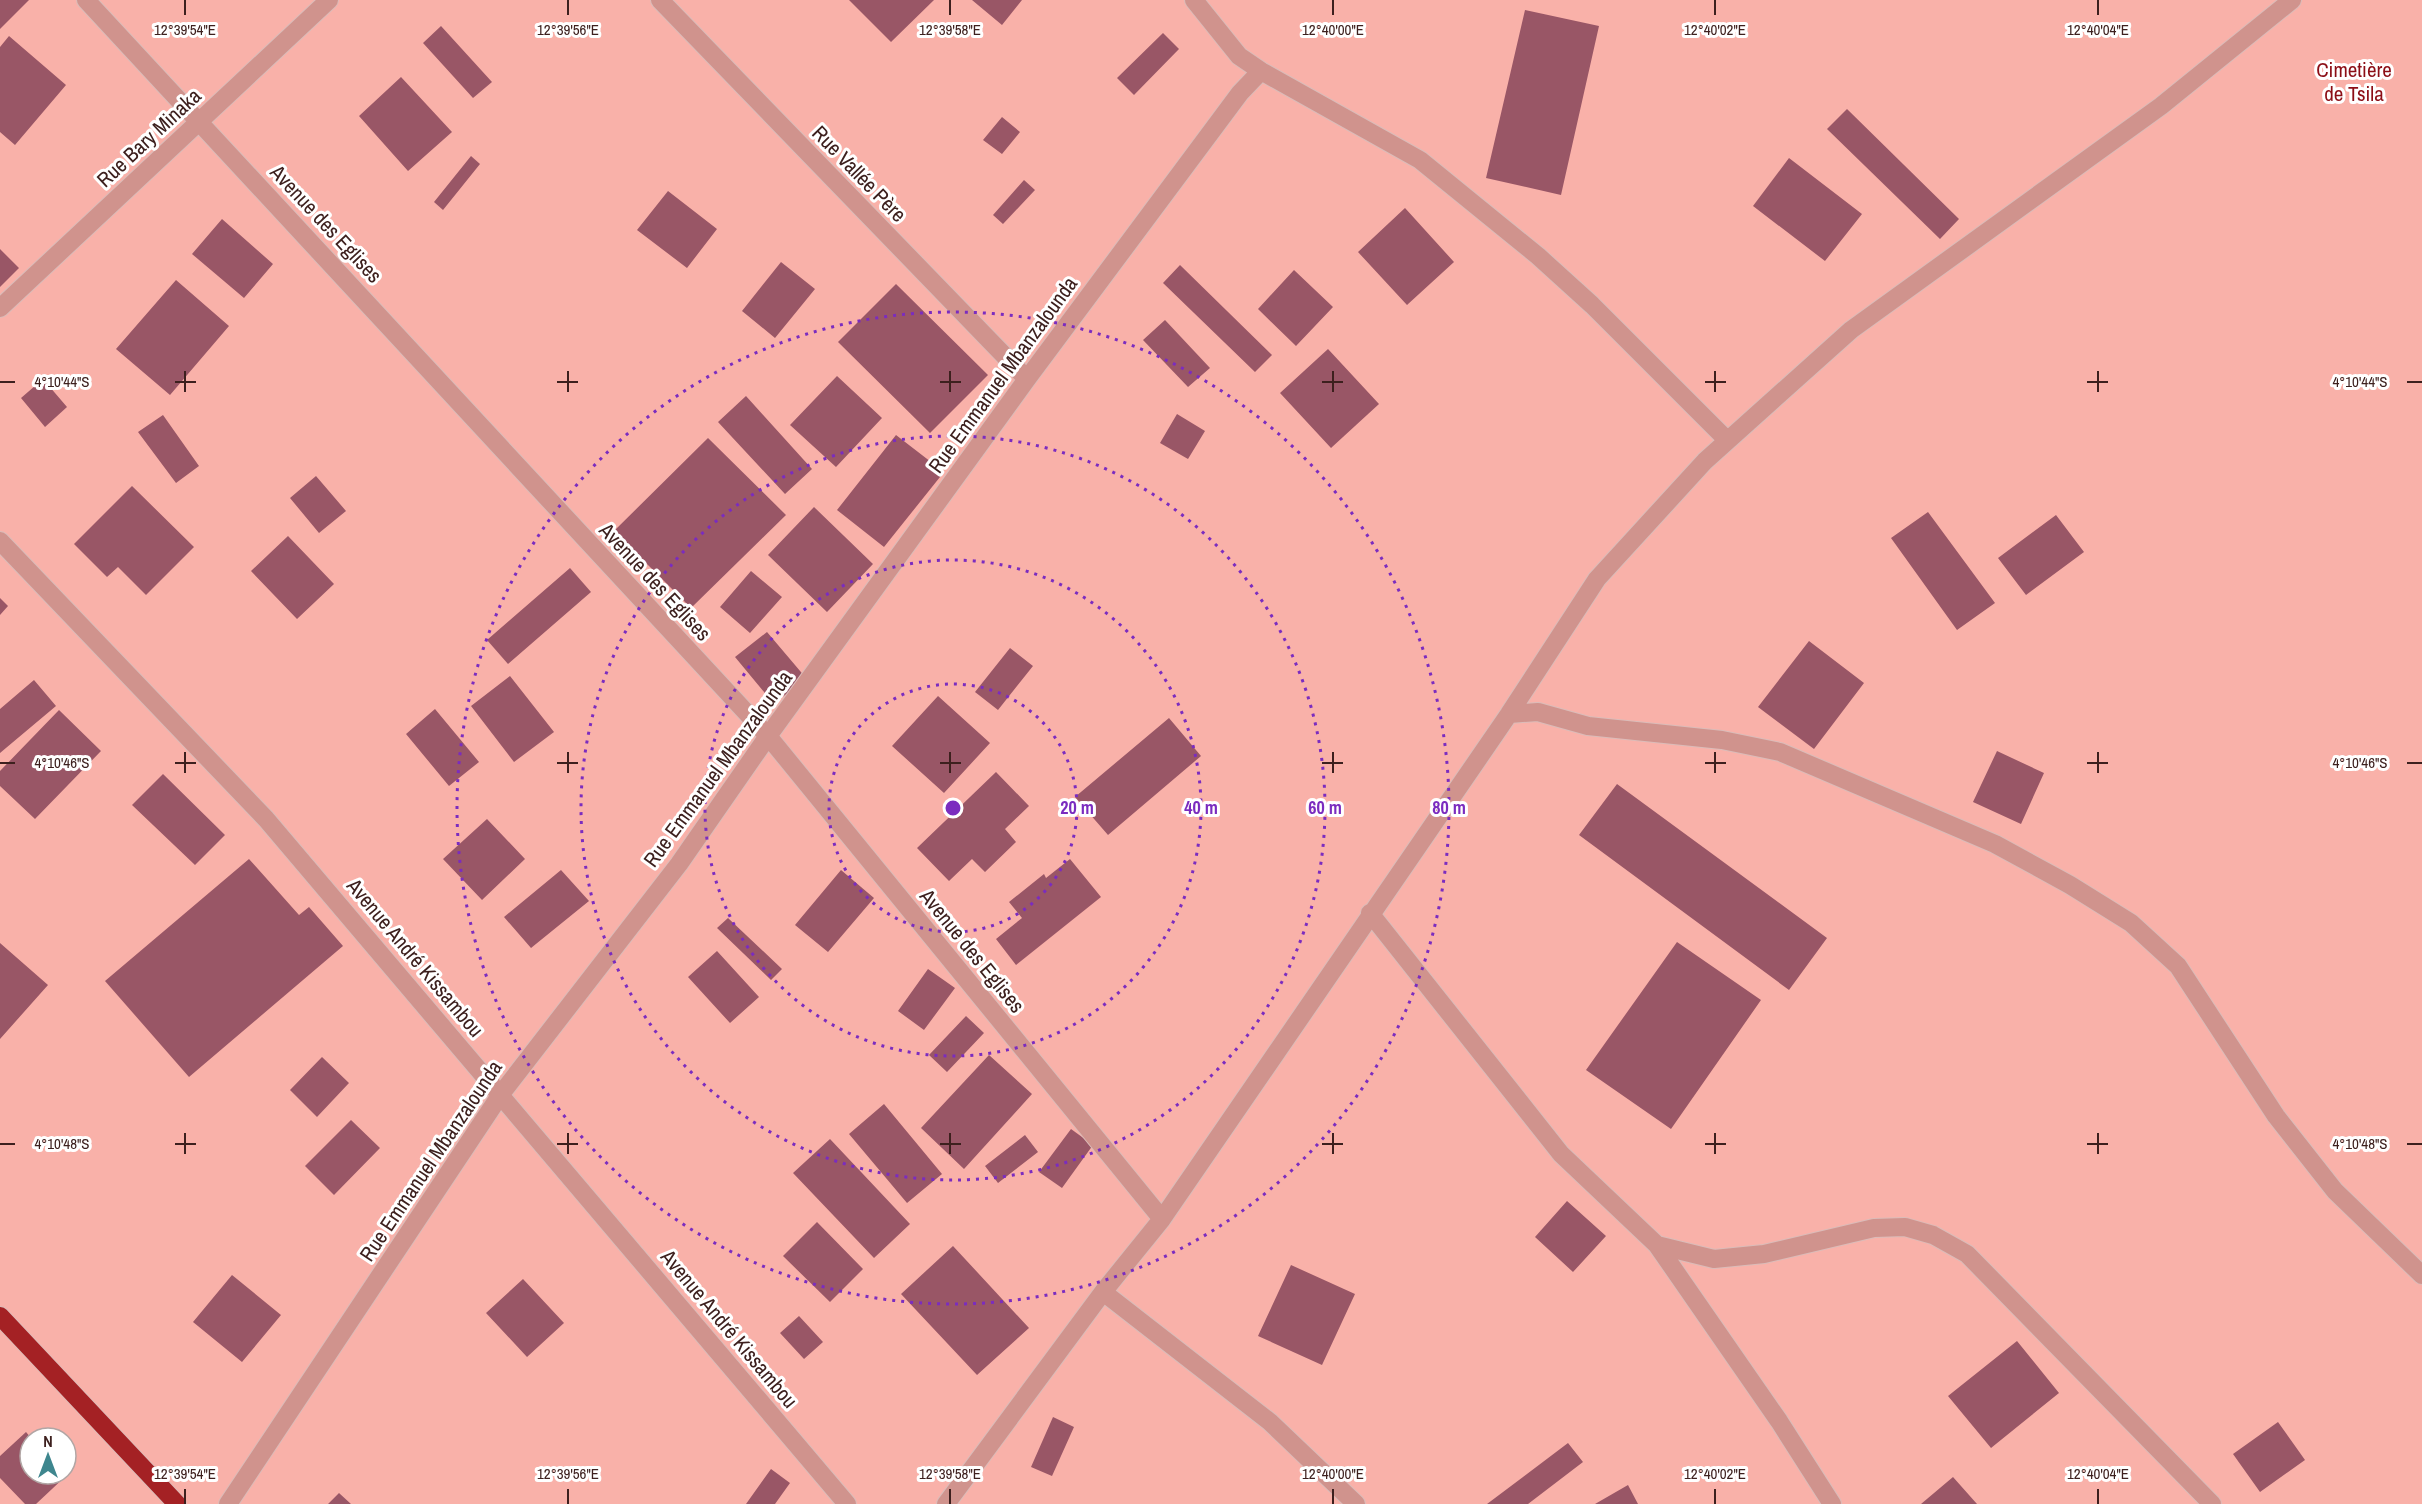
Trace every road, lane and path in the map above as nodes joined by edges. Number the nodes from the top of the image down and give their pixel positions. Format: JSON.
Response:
{"nodes":[{"id":1,"x":86,"y":0,"type":"edge"},
{"id":2,"x":329,"y":0,"type":"edge"},
{"id":3,"x":660,"y":0,"type":"edge"},
{"id":4,"x":1194,"y":0,"type":"edge"},
{"id":5,"x":2292,"y":0,"type":"edge"},
{"id":6,"x":1261,"y":71,"type":"junction"},
{"id":7,"x":200,"y":121,"type":"junction"},
{"id":8,"x":0,"y":308,"type":"edge"},
{"id":9,"x":1027,"y":379,"type":"junction"},
{"id":10,"x":1727,"y":440,"type":"junction"},
{"id":11,"x":0,"y":542,"type":"edge"},
{"id":12,"x":1509,"y":714,"type":"junction"},
{"id":13,"x":768,"y":736,"type":"junction"},
{"id":14,"x":1370,"y":913,"type":"junction"},
{"id":15,"x":501,"y":1094,"type":"junction"},
{"id":16,"x":1161,"y":1219,"type":"junction"},
{"id":17,"x":1657,"y":1245,"type":"junction"},
{"id":18,"x":2422,"y":1275,"type":"edge"},
{"id":19,"x":1103,"y":1292,"type":"junction"},
{"id":20,"x":0,"y":1316,"type":"edge"},
{"id":21,"x":177,"y":1504,"type":"edge"},
{"id":22,"x":228,"y":1504,"type":"edge"},
{"id":23,"x":847,"y":1504,"type":"edge"},
{"id":24,"x":946,"y":1504,"type":"edge"},
{"id":25,"x":1356,"y":1504,"type":"edge"},
{"id":26,"x":1832,"y":1504,"type":"edge"},
{"id":27,"x":2212,"y":1504,"type":"edge"}],
"edges":[{"from":1,"to":7,"type":"street","name":"Avenue des Eglises"},
{"from":2,"to":7,"type":"street","name":"Rue Bary Minaka"},
{"from":3,"to":9,"type":"street","name":"Rue Vallée Père"},
{"from":4,"to":6,"type":"street"},
{"from":5,"to":10,"type":"street"},
{"from":6,"to":9,"type":"street","name":"Rue Emmanuel Mbanzalounda"},
{"from":6,"to":10,"type":"street"},
{"from":7,"to":8,"type":"street","name":"Rue Bary Minaka"},
{"from":7,"to":13,"type":"street","name":"Avenue des Eglises"},
{"from":9,"to":13,"type":"street","name":"Rue Emmanuel Mbanzalounda"},
{"from":10,"to":12,"type":"street"},
{"from":11,"to":15,"type":"street","name":"Avenue André Kissambou"},
{"from":12,"to":14,"type":"street"},
{"from":12,"to":18,"type":"street"},
{"from":13,"to":15,"type":"street","name":"Rue Emmanuel Mbanzalounda"},
{"from":13,"to":16,"type":"street","name":"Avenue des Eglises"},
{"from":14,"to":16,"type":"street"},
{"from":14,"to":17,"type":"street"},
{"from":15,"to":22,"type":"street","name":"Rue Emmanuel Mbanzalounda"},
{"from":15,"to":23,"type":"street","name":"Avenue André Kissambou"},
{"from":16,"to":19,"type":"street"},
{"from":17,"to":26,"type":"street"},
{"from":17,"to":27,"type":"street"},
{"from":19,"to":24,"type":"street"},
{"from":19,"to":25,"type":"street"},
{"from":20,"to":21,"type":"highway"}]}
